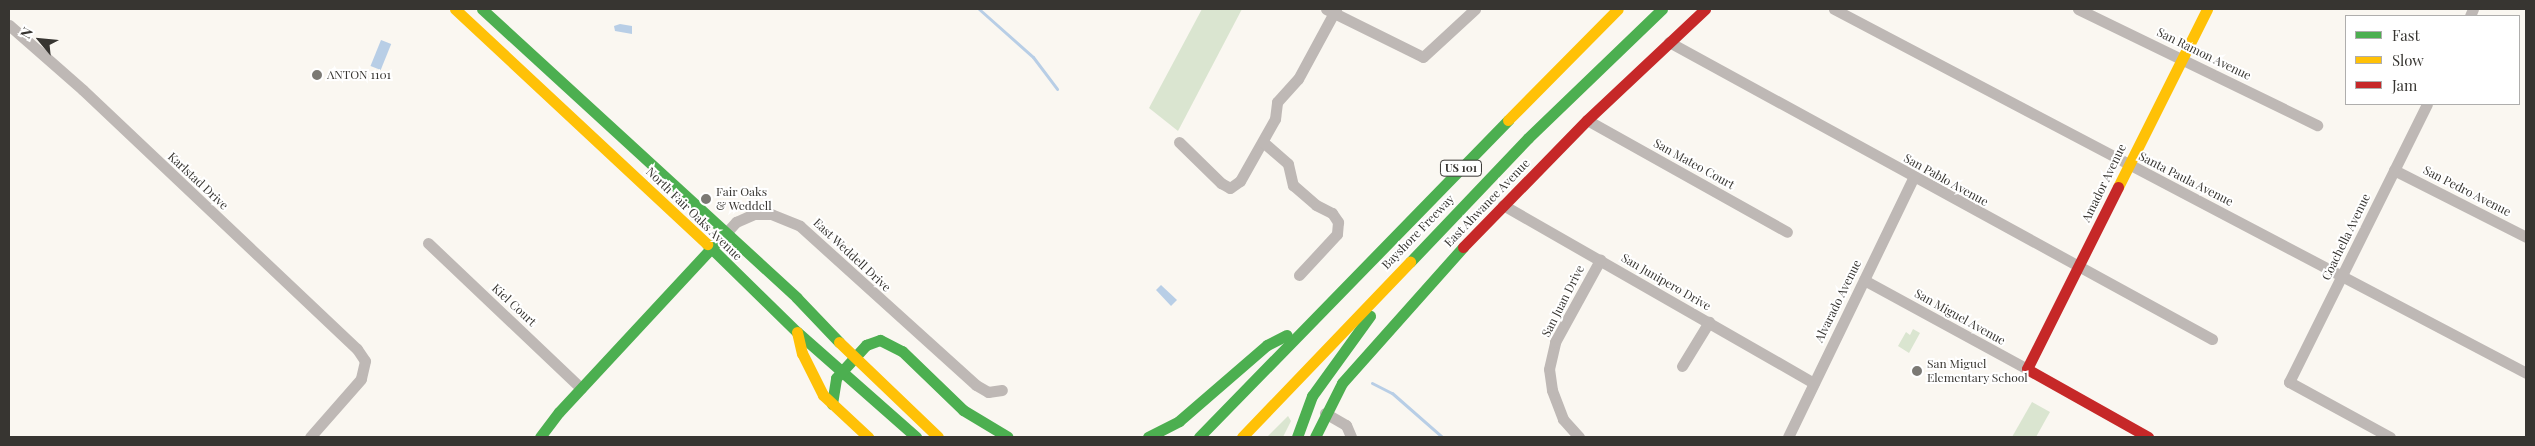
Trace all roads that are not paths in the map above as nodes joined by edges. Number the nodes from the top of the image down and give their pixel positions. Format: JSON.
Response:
{"nodes":[{"id":1,"x":455,"y":9,"type":"edge"},
{"id":2,"x":482,"y":9,"type":"edge"},
{"id":3,"x":1475,"y":9,"type":"edge"},
{"id":4,"x":1618,"y":9,"type":"edge"},
{"id":5,"x":1662,"y":9,"type":"edge"},
{"id":6,"x":1705,"y":9,"type":"edge"},
{"id":7,"x":1834,"y":9,"type":"edge"},
{"id":8,"x":2078,"y":9,"type":"edge"},
{"id":9,"x":2207,"y":9,"type":"edge"},
{"id":10,"x":1332,"y":10,"type":"edge"},
{"id":11,"x":9,"y":25,"type":"edge"},
{"id":12,"x":1669,"y":42,"type":"junction"},
{"id":13,"x":2182,"y":59,"type":"junction"},
{"id":14,"x":2426,"y":105,"type":"edge"},
{"id":15,"x":1587,"y":120,"type":"junction"},
{"id":16,"x":2317,"y":124,"type":"dead end"},
{"id":17,"x":1179,"y":142,"type":"dead end"},
{"id":18,"x":1263,"y":142,"type":"junction"},
{"id":19,"x":2128,"y":164,"type":"junction"},
{"id":20,"x":2394,"y":170,"type":"junction"},
{"id":21,"x":1913,"y":178,"type":"junction"},
{"id":22,"x":1503,"y":205,"type":"junction"},
{"id":23,"x":726,"y":232,"type":"junction"},
{"id":24,"x":1787,"y":232,"type":"dead end"},
{"id":25,"x":2526,"y":236,"type":"edge"},
{"id":26,"x":428,"y":243,"type":"dead end"},
{"id":27,"x":711,"y":248,"type":"junction"},
{"id":28,"x":1600,"y":260,"type":"junction"},
{"id":29,"x":2078,"y":268,"type":"junction"},
{"id":30,"x":1299,"y":274,"type":"dead end"},
{"id":31,"x":1397,"y":274,"type":"junction"},
{"id":32,"x":2343,"y":276,"type":"junction"},
{"id":33,"x":1864,"y":280,"type":"junction"},
{"id":34,"x":1709,"y":322,"type":"junction"},
{"id":35,"x":1303,"y":327,"type":"junction"},
{"id":36,"x":797,"y":332,"type":"junction"},
{"id":37,"x":2212,"y":339,"type":"dead end"},
{"id":38,"x":854,"y":357,"type":"junction"},
{"id":39,"x":1682,"y":366,"type":"dead end"},
{"id":40,"x":2027,"y":369,"type":"junction"},
{"id":41,"x":843,"y":370,"type":"junction"},
{"id":42,"x":2526,"y":373,"type":"edge"},
{"id":43,"x":1814,"y":383,"type":"junction"},
{"id":44,"x":581,"y":388,"type":"junction"},
{"id":45,"x":1002,"y":390,"type":"dead end"},
{"id":46,"x":832,"y":404,"type":"junction"},
{"id":47,"x":1325,"y":413,"type":"junction"},
{"id":48,"x":310,"y":437,"type":"edge"},
{"id":49,"x":540,"y":437,"type":"edge"},
{"id":50,"x":868,"y":437,"type":"edge"},
{"id":51,"x":916,"y":437,"type":"edge"},
{"id":52,"x":938,"y":437,"type":"edge"},
{"id":53,"x":1008,"y":437,"type":"edge"},
{"id":54,"x":1148,"y":437,"type":"edge"},
{"id":55,"x":1199,"y":437,"type":"edge"},
{"id":56,"x":1242,"y":437,"type":"edge"},
{"id":57,"x":1297,"y":437,"type":"edge"},
{"id":58,"x":1315,"y":437,"type":"edge"},
{"id":59,"x":1351,"y":437,"type":"edge"},
{"id":60,"x":1579,"y":437,"type":"edge"},
{"id":61,"x":1788,"y":437,"type":"edge"},
{"id":62,"x":2148,"y":437,"type":"edge"},
{"id":63,"x":2390,"y":437,"type":"edge"}],
"edges":[{"from":1,"to":27,"type":"main road","name":"North Fair Oaks Avenue"},
{"from":2,"to":23,"type":"main road","name":"North Fair Oaks Avenue"},
{"from":3,"to":10,"type":"street"},
{"from":4,"to":35,"type":"main road","name":"Bayshore Freeway","number":"US 101"},
{"from":5,"to":31,"type":"main road","name":"Bayshore Freeway","number":"US 101"},
{"from":6,"to":12,"type":"main road","name":"East Ahwanee Avenue"},
{"from":7,"to":19,"type":"street","name":"Santa Paula Avenue"},
{"from":8,"to":13,"type":"street","name":"San Ramon Avenue"},
{"from":9,"to":13,"type":"main road","name":"Amador Avenue"},
{"from":10,"to":18,"type":"street"},
{"from":11,"to":48,"type":"street","name":"Karlstad Drive"},
{"from":12,"to":15,"type":"main road","name":"East Ahwanee Avenue"},
{"from":12,"to":21,"type":"street","name":"San Pablo Avenue"},
{"from":13,"to":16,"type":"street","name":"San Ramon Avenue"},
{"from":13,"to":19,"type":"main road","name":"Amador Avenue"},
{"from":14,"to":20,"type":"street","name":"Coachella Avenue"},
{"from":15,"to":22,"type":"main road","name":"East Ahwanee Avenue"},
{"from":15,"to":24,"type":"street","name":"San Mateo Court"},
{"from":17,"to":18,"type":"street"},
{"from":18,"to":30,"type":"street"},
{"from":19,"to":29,"type":"main road","name":"Amador Avenue"},
{"from":19,"to":32,"type":"street","name":"Santa Paula Avenue"},
{"from":20,"to":25,"type":"street","name":"San Pedro Avenue"},
{"from":20,"to":32,"type":"street","name":"Coachella Avenue"},
{"from":21,"to":29,"type":"street","name":"San Pablo Avenue"},
{"from":21,"to":33,"type":"street","name":"Alvarado Avenue"},
{"from":22,"to":28,"type":"street","name":"San Junipero Drive"},
{"from":22,"to":47,"type":"main road","name":"East Ahwanee Avenue"},
{"from":23,"to":27,"type":"main road","name":"East Weddell Drive"},
{"from":23,"to":38,"type":"main road","name":"North Fair Oaks Avenue"},
{"from":23,"to":45,"type":"street","name":"East Weddell Drive"},
{"from":26,"to":44,"type":"street","name":"Kiel Court"},
{"from":27,"to":36,"type":"main road","name":"North Fair Oaks Avenue"},
{"from":27,"to":44,"type":"main road","name":"East Weddell Drive"},
{"from":28,"to":34,"type":"street","name":"San Junipero Drive"},
{"from":28,"to":60,"type":"street","name":"San Juan Drive"},
{"from":29,"to":37,"type":"street","name":"San Pablo Avenue"},
{"from":29,"to":40,"type":"main road","name":"Amador Avenue"},
{"from":31,"to":56,"type":"main road","name":"Bayshore Freeway","number":"US 101"},
{"from":31,"to":57,"type":"main road"},
{"from":32,"to":42,"type":"street","name":"Santa Paula Avenue"},
{"from":32,"to":63,"type":"street","name":"Coachella Avenue"},
{"from":33,"to":40,"type":"street","name":"San Miguel Avenue"},
{"from":33,"to":43,"type":"street","name":"Alvarado Avenue"},
{"from":34,"to":39,"type":"street"},
{"from":34,"to":43,"type":"street","name":"San Junipero Drive"},
{"from":35,"to":54,"type":"main road"},
{"from":35,"to":55,"type":"main road","name":"Bayshore Freeway","number":"US 101"},
{"from":36,"to":41,"type":"main road","name":"North Fair Oaks Avenue"},
{"from":36,"to":46,"type":"main road"},
{"from":38,"to":41,"type":"main road"},
{"from":38,"to":52,"type":"main road","name":"North Fair Oaks Avenue"},
{"from":38,"to":53,"type":"main road"},
{"from":40,"to":62,"type":"main road","name":"San Miguel Avenue"},
{"from":41,"to":46,"type":"main road"},
{"from":41,"to":51,"type":"main road","name":"North Fair Oaks Avenue"},
{"from":43,"to":61,"type":"street","name":"Alvarado Avenue"},
{"from":44,"to":49,"type":"main road","name":"East Weddell Drive"},
{"from":46,"to":50,"type":"main road"},
{"from":47,"to":58,"type":"main road","name":"East Ahwanee Avenue"},
{"from":47,"to":59,"type":"street"}]}
